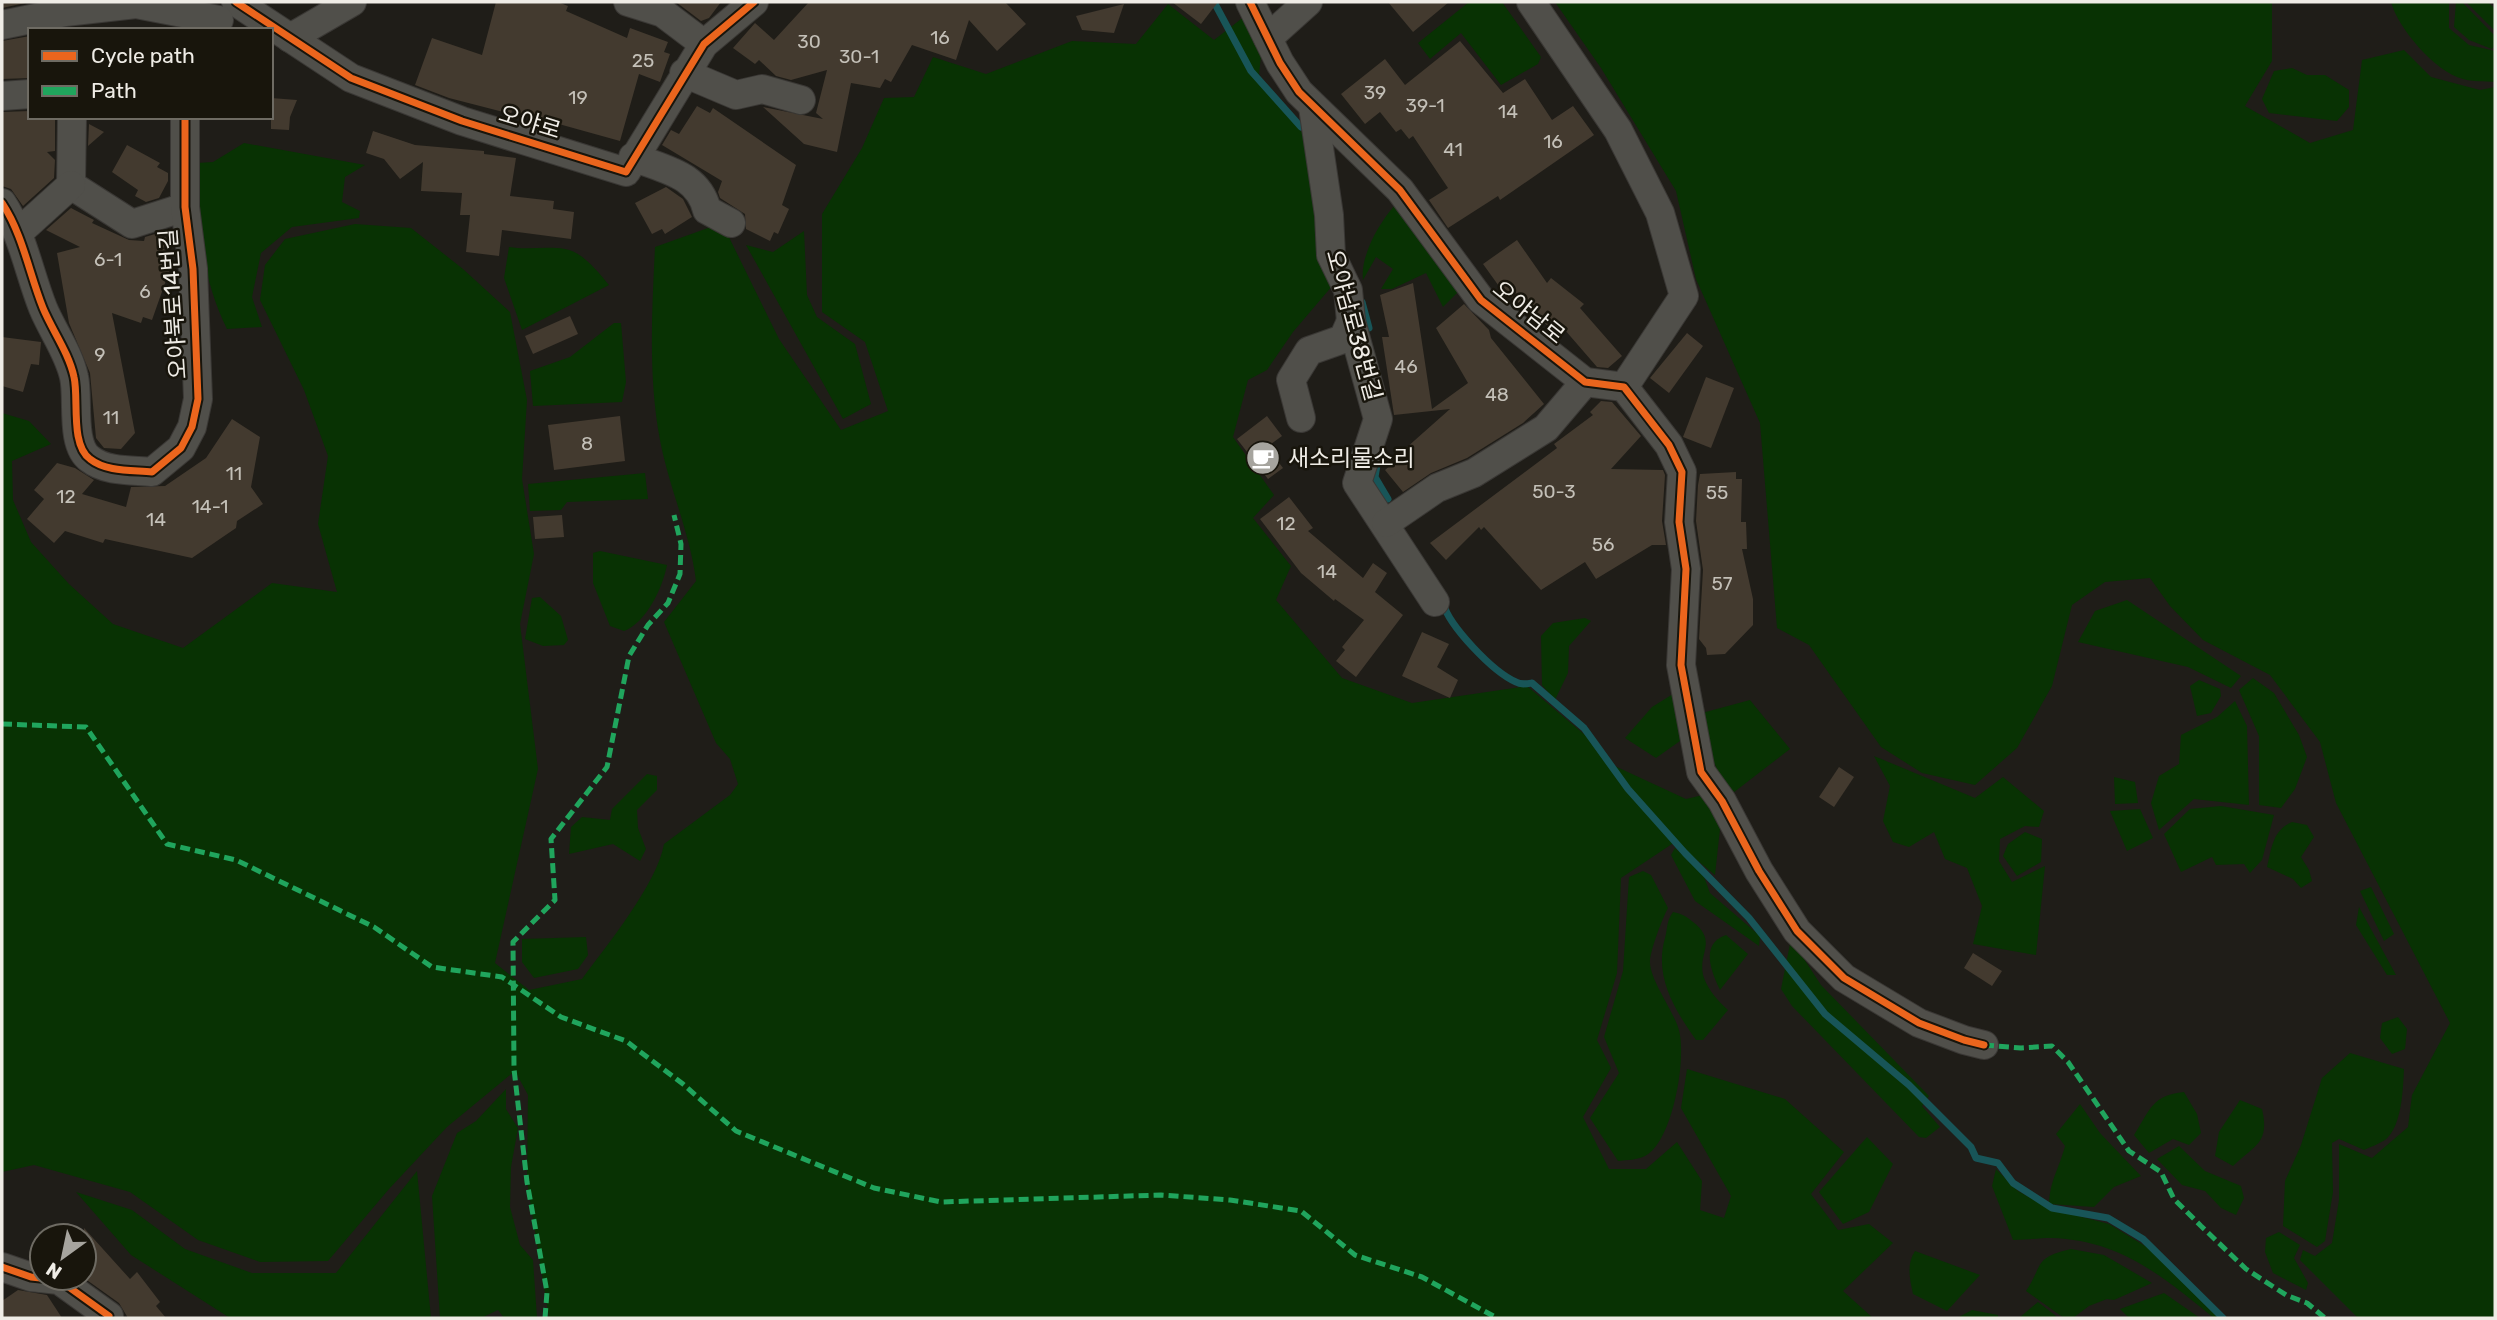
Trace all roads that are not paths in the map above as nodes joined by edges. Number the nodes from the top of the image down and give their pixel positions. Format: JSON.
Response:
{"nodes":[{"id":1,"x":352,"y":2,"type":"edge"},
{"id":2,"x":754,"y":2,"type":"edge"},
{"id":3,"x":1250,"y":2,"type":"edge"},
{"id":4,"x":1308,"y":2,"type":"edge"},
{"id":5,"x":1531,"y":2,"type":"edge"},
{"id":6,"x":641,"y":4,"type":"edge"},
{"id":7,"x":224,"y":13,"type":"edge"},
{"id":8,"x":2,"y":24,"type":"edge"},
{"id":9,"x":264,"y":28,"type":"edge"},
{"id":10,"x":273,"y":32,"type":"edge"},
{"id":11,"x":290,"y":38,"type":"junction"},
{"id":12,"x":1268,"y":38,"type":"junction"},
{"id":13,"x":704,"y":44,"type":"junction"},
{"id":14,"x":684,"y":73,"type":"junction"},
{"id":15,"x":28,"y":94,"type":"edge"},
{"id":16,"x":2,"y":96,"type":"edge"},
{"id":17,"x":801,"y":100,"type":"dead end"},
{"id":18,"x":1313,"y":107,"type":"junction"},
{"id":19,"x":72,"y":119,"type":"edge"},
{"id":20,"x":185,"y":119,"type":"edge"},
{"id":21,"x":633,"y":157,"type":"junction"},
{"id":22,"x":71,"y":185,"type":"junction"},
{"id":23,"x":2,"y":203,"type":"edge"},
{"id":24,"x":185,"y":207,"type":"junction"},
{"id":25,"x":731,"y":223,"type":"dead end"},
{"id":26,"x":18,"y":233,"type":"junction"},
{"id":27,"x":1352,"y":321,"type":"junction"},
{"id":28,"x":1585,"y":382,"type":"junction"},
{"id":29,"x":1624,"y":387,"type":"junction"},
{"id":30,"x":1301,"y":418,"type":"dead end"},
{"id":31,"x":1386,"y":523,"type":"junction"},
{"id":32,"x":1435,"y":602,"type":"dead end"},
{"id":33,"x":1984,"y":1045,"type":"dead end"},
{"id":34,"x":2,"y":1267,"type":"edge"},
{"id":35,"x":109,"y":1316,"type":"dead end"}],
"edges":[{"from":1,"to":11,"type":"street"},
{"from":2,"to":13,"type":"street"},
{"from":3,"to":12,"type":"street","name":"오야남로"},
{"from":4,"to":12,"type":"street"},
{"from":5,"to":29,"type":"street"},
{"from":6,"to":13,"type":"street"},
{"from":7,"to":8,"type":"street"},
{"from":7,"to":9,"type":"street","name":"오야로"},
{"from":10,"to":11,"type":"street","name":"오야로"},
{"from":11,"to":21,"type":"street","name":"오야로"},
{"from":12,"to":18,"type":"street","name":"오야남로"},
{"from":13,"to":14,"type":"street"},
{"from":14,"to":17,"type":"street"},
{"from":14,"to":21,"type":"street"},
{"from":15,"to":16,"type":"street"},
{"from":18,"to":27,"type":"street","name":"오야남로38번길"},
{"from":18,"to":28,"type":"street","name":"오야남로"},
{"from":19,"to":22,"type":"street"},
{"from":20,"to":24,"type":"street","name":"오야북로14번길"},
{"from":21,"to":25,"type":"street"},
{"from":22,"to":24,"type":"street","name":"오야북로14번길"},
{"from":22,"to":26,"type":"street"},
{"from":23,"to":26,"type":"street"},
{"from":24,"to":26,"type":"street","name":"오야북로14번길"},
{"from":27,"to":30,"type":"street"},
{"from":27,"to":31,"type":"street","name":"오야남로38번길"},
{"from":28,"to":29,"type":"street"},
{"from":28,"to":31,"type":"street"},
{"from":29,"to":33,"type":"street"},
{"from":31,"to":32,"type":"street","name":"오야남로38번길"},
{"from":34,"to":35,"type":"street"}]}
